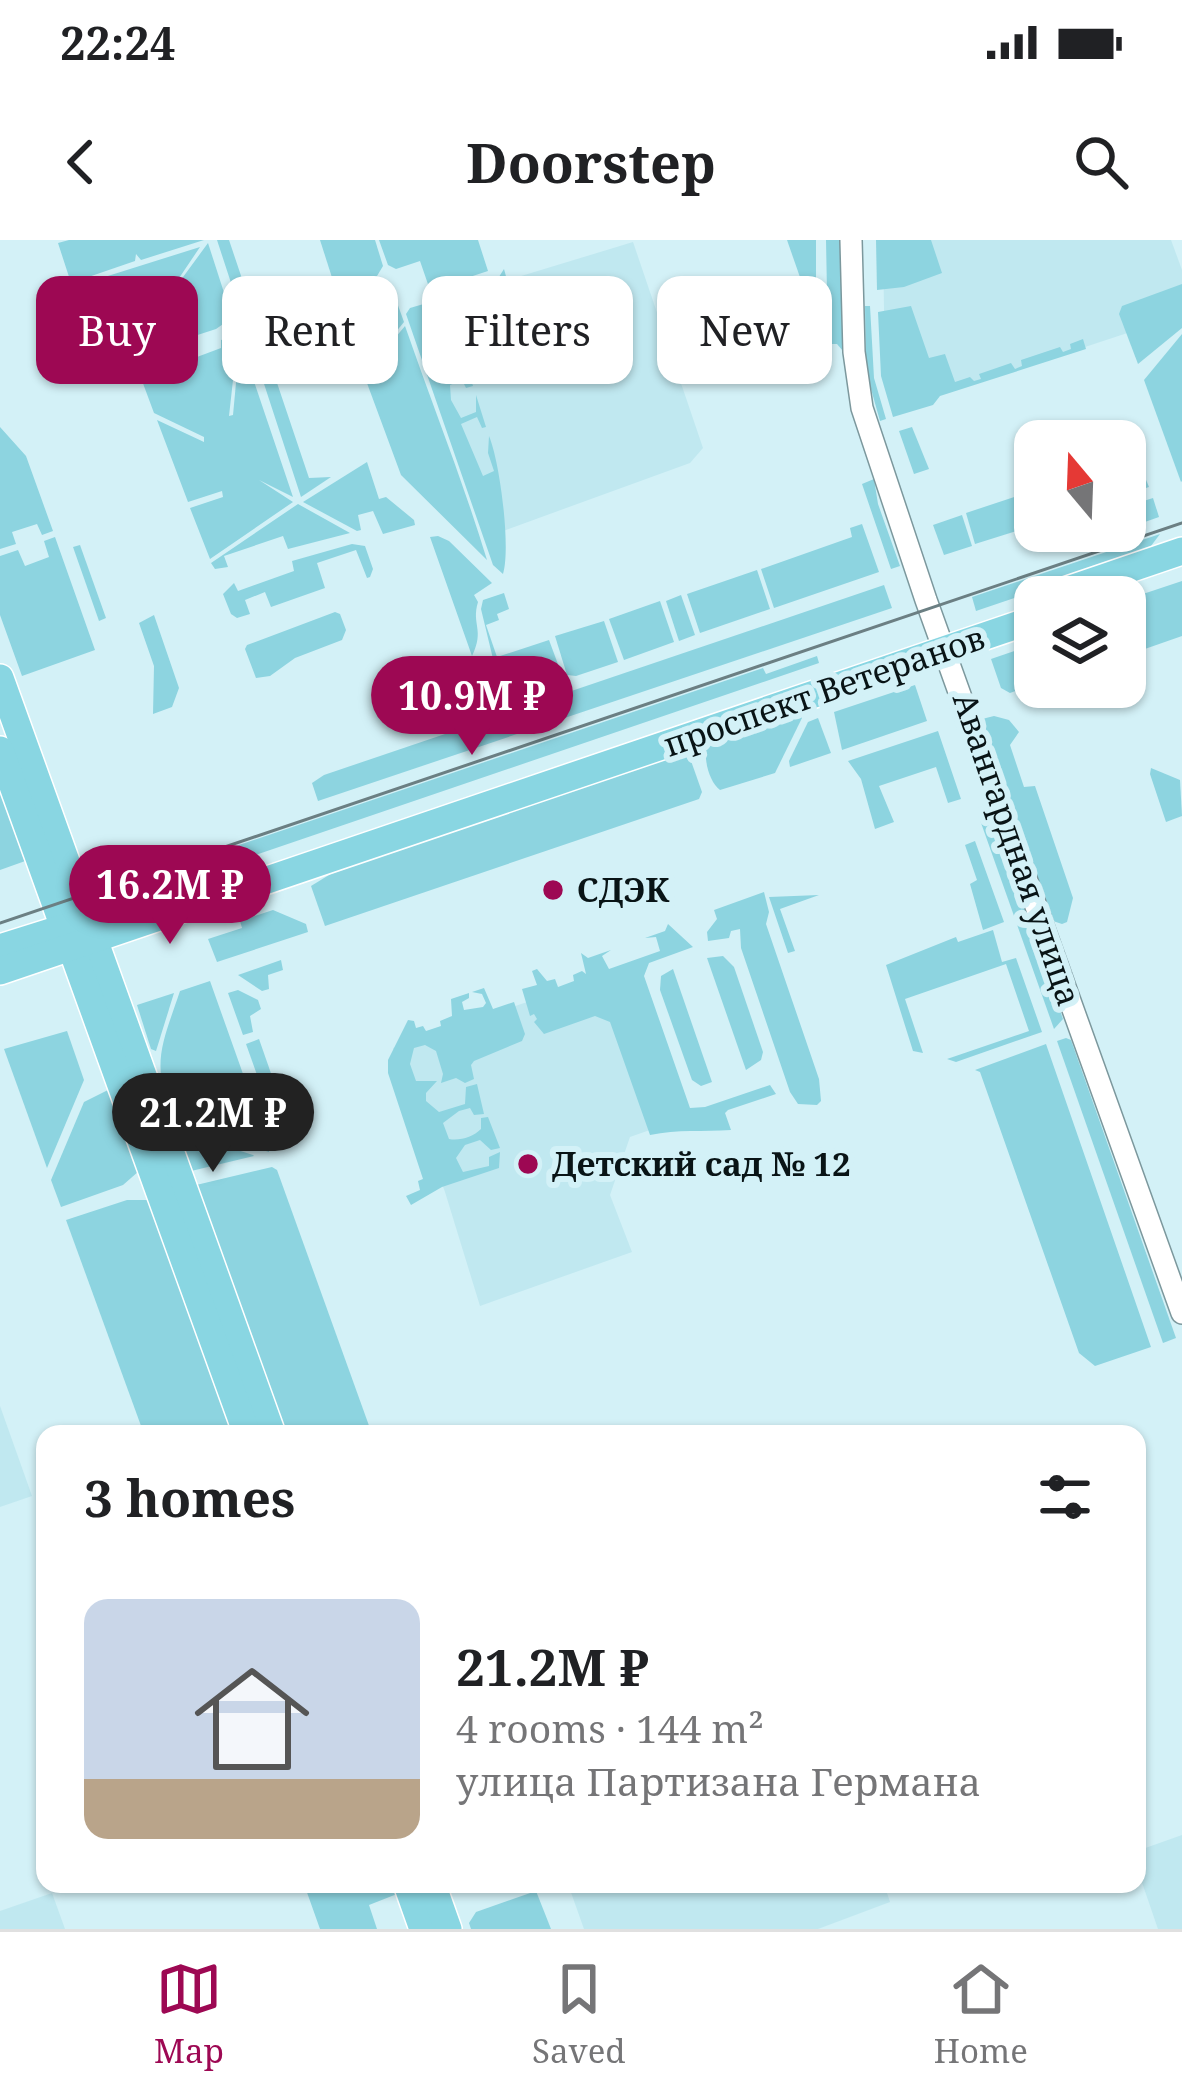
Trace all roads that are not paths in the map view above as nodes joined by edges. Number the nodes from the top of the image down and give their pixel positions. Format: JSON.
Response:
{"nodes":[{"id":1,"x":851,"y":240,"type":"edge"},
{"id":2,"x":1182,"y":551,"type":"edge"},
{"id":3,"x":1182,"y":571,"type":"edge"},
{"id":4,"x":1109,"y":576,"type":"edge"},
{"id":5,"x":1146,"y":583,"type":"edge"},
{"id":6,"x":1014,"y":610,"type":"edge"},
{"id":7,"x":1014,"y":624,"type":"edge"},
{"id":8,"x":943,"y":641,"type":"junction"},
{"id":9,"x":0,"y":678,"type":"edge"},
{"id":10,"x":0,"y":750,"type":"edge"},
{"id":11,"x":79,"y":933,"type":"junction"},
{"id":12,"x":0,"y":948,"type":"edge"},
{"id":13,"x":0,"y":970,"type":"edge"},
{"id":14,"x":1182,"y":1313,"type":"edge"},
{"id":15,"x":244,"y":1425,"type":"edge"},
{"id":16,"x":269,"y":1425,"type":"edge"},
{"id":17,"x":410,"y":1893,"type":"edge"},
{"id":18,"x":435,"y":1893,"type":"edge"},
{"id":19,"x":423,"y":1929,"type":"edge"},
{"id":20,"x":448,"y":1929,"type":"edge"}],
"edges":[{"from":1,"to":8,"type":"street","name":"Авангардная улица"},
{"from":2,"to":4,"type":"main road"},
{"from":3,"to":5,"type":"main road"},
{"from":6,"to":8,"type":"main road","name":"проспект Ветеранов"},
{"from":7,"to":8,"type":"main road","name":"проспект Ветеранов"},
{"from":8,"to":11,"type":"main road","name":"проспект Ветеранов"},
{"from":8,"to":14,"type":"street","name":"Авангардная улица"},
{"from":9,"to":11,"type":"main road"},
{"from":10,"to":11,"type":"main road"},
{"from":11,"to":12,"type":"main road","name":"проспект Ветеранов"},
{"from":11,"to":13,"type":"main road","name":"проспект Ветеранов"},
{"from":11,"to":15,"type":"main road"},
{"from":11,"to":16,"type":"main road"},
{"from":17,"to":19,"type":"main road"},
{"from":18,"to":20,"type":"main road"}]}
